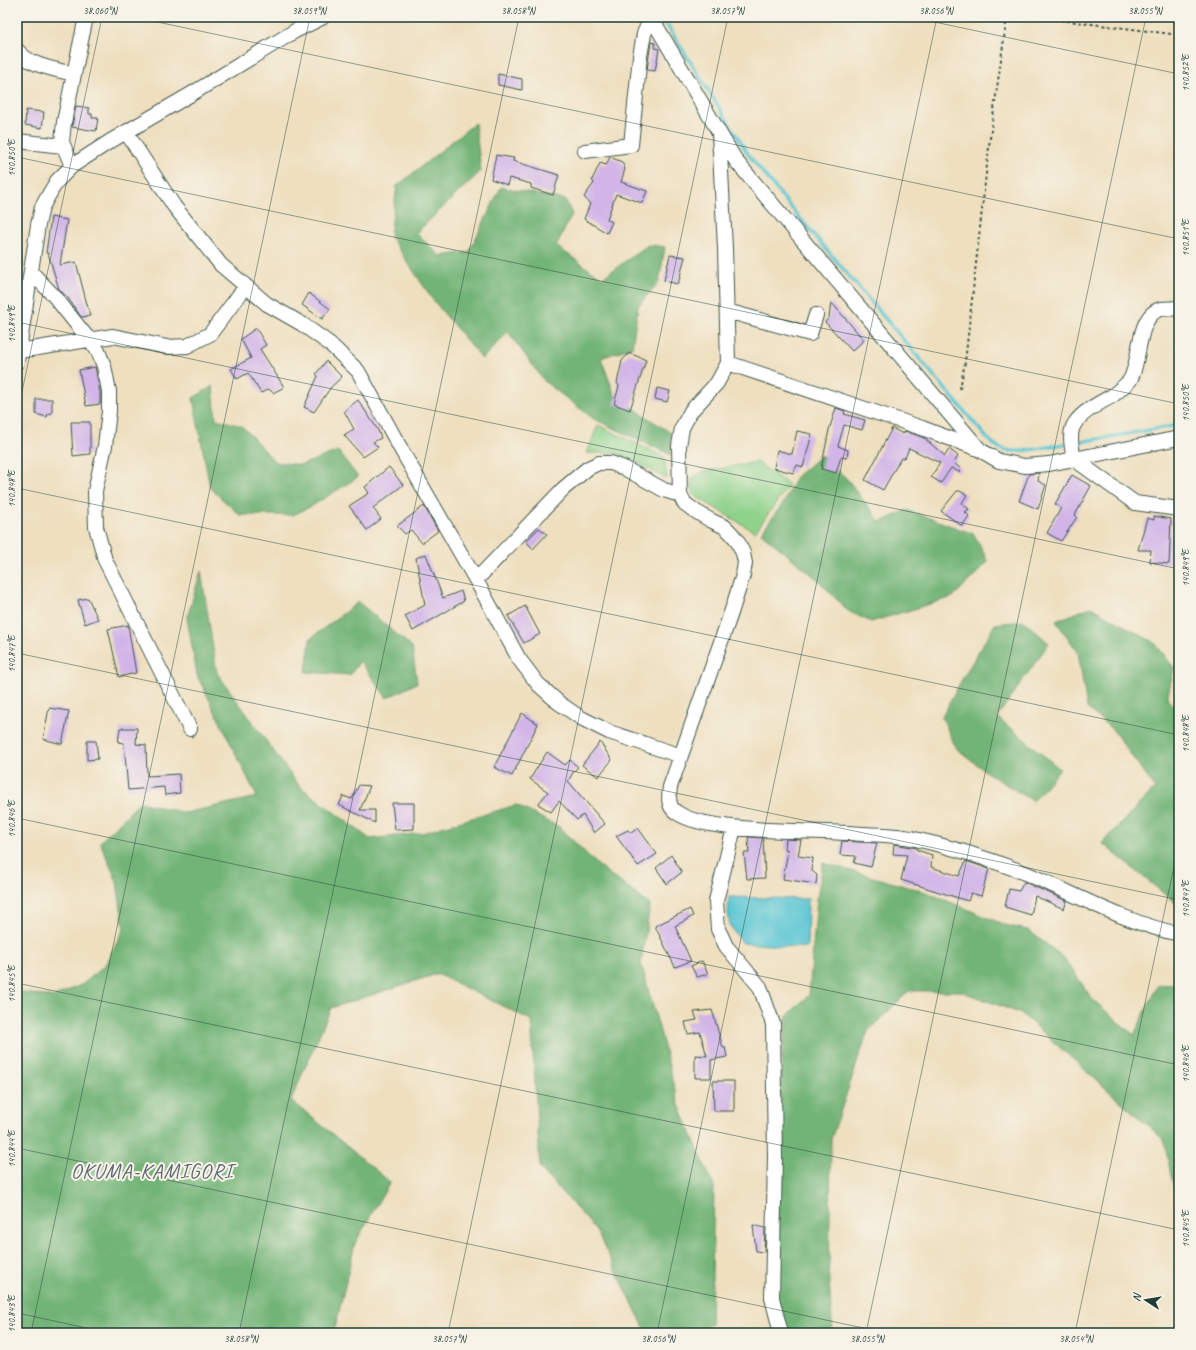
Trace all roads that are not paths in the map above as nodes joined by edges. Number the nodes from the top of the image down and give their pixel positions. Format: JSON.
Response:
{"nodes":[{"id":1,"x":86,"y":17,"type":"edge"},
{"id":2,"x":323,"y":17,"type":"edge"},
{"id":3,"x":17,"y":50,"type":"edge"},
{"id":4,"x":73,"y":74,"type":"junction"},
{"id":5,"x":126,"y":132,"type":"junction"},
{"id":6,"x":719,"y":133,"type":"junction"},
{"id":7,"x":17,"y":141,"type":"edge"},
{"id":8,"x":64,"y":146,"type":"junction"},
{"id":9,"x":585,"y":151,"type":"dead end"},
{"id":10,"x":72,"y":166,"type":"junction"},
{"id":11,"x":32,"y":273,"type":"junction"},
{"id":12,"x":246,"y":286,"type":"junction"},
{"id":13,"x":1179,"y":308,"type":"edge"},
{"id":14,"x":727,"y":312,"type":"junction"},
{"id":15,"x":816,"y":314,"type":"dead end"},
{"id":16,"x":20,"y":326,"type":"edge"},
{"id":17,"x":89,"y":339,"type":"junction"},
{"id":18,"x":18,"y":357,"type":"edge"},
{"id":19,"x":728,"y":363,"type":"junction"},
{"id":20,"x":1179,"y":438,"type":"edge"},
{"id":21,"x":980,"y":450,"type":"junction"},
{"id":22,"x":1074,"y":459,"type":"junction"},
{"id":23,"x":680,"y":495,"type":"junction"},
{"id":24,"x":1179,"y":509,"type":"edge"},
{"id":25,"x":476,"y":580,"type":"junction"},
{"id":26,"x":190,"y":729,"type":"dead end"},
{"id":27,"x":681,"y":756,"type":"junction"},
{"id":28,"x":734,"y":828,"type":"junction"},
{"id":29,"x":1179,"y":934,"type":"edge"},
{"id":30,"x":781,"y":1333,"type":"edge"}],
"edges":[{"from":1,"to":4,"type":"street"},
{"from":2,"to":5,"type":"street"},
{"from":3,"to":4,"type":"street"},
{"from":4,"to":8,"type":"street"},
{"from":5,"to":10,"type":"street"},
{"from":5,"to":12,"type":"street"},
{"from":6,"to":9,"type":"street"},
{"from":6,"to":14,"type":"street"},
{"from":6,"to":21,"type":"street"},
{"from":7,"to":8,"type":"street"},
{"from":8,"to":10,"type":"street"},
{"from":10,"to":11,"type":"street"},
{"from":11,"to":16,"type":"street"},
{"from":11,"to":17,"type":"street"},
{"from":12,"to":17,"type":"street"},
{"from":12,"to":25,"type":"street"},
{"from":13,"to":22,"type":"street"},
{"from":14,"to":15,"type":"street"},
{"from":14,"to":19,"type":"street"},
{"from":16,"to":18,"type":"street"},
{"from":17,"to":18,"type":"street"},
{"from":17,"to":26,"type":"street"},
{"from":19,"to":21,"type":"street"},
{"from":19,"to":23,"type":"street"},
{"from":20,"to":22,"type":"street"},
{"from":21,"to":22,"type":"street"},
{"from":22,"to":24,"type":"street"},
{"from":23,"to":25,"type":"street"},
{"from":23,"to":27,"type":"street"},
{"from":25,"to":27,"type":"street"},
{"from":27,"to":28,"type":"street"},
{"from":28,"to":29,"type":"street"},
{"from":28,"to":30,"type":"street"}]}
